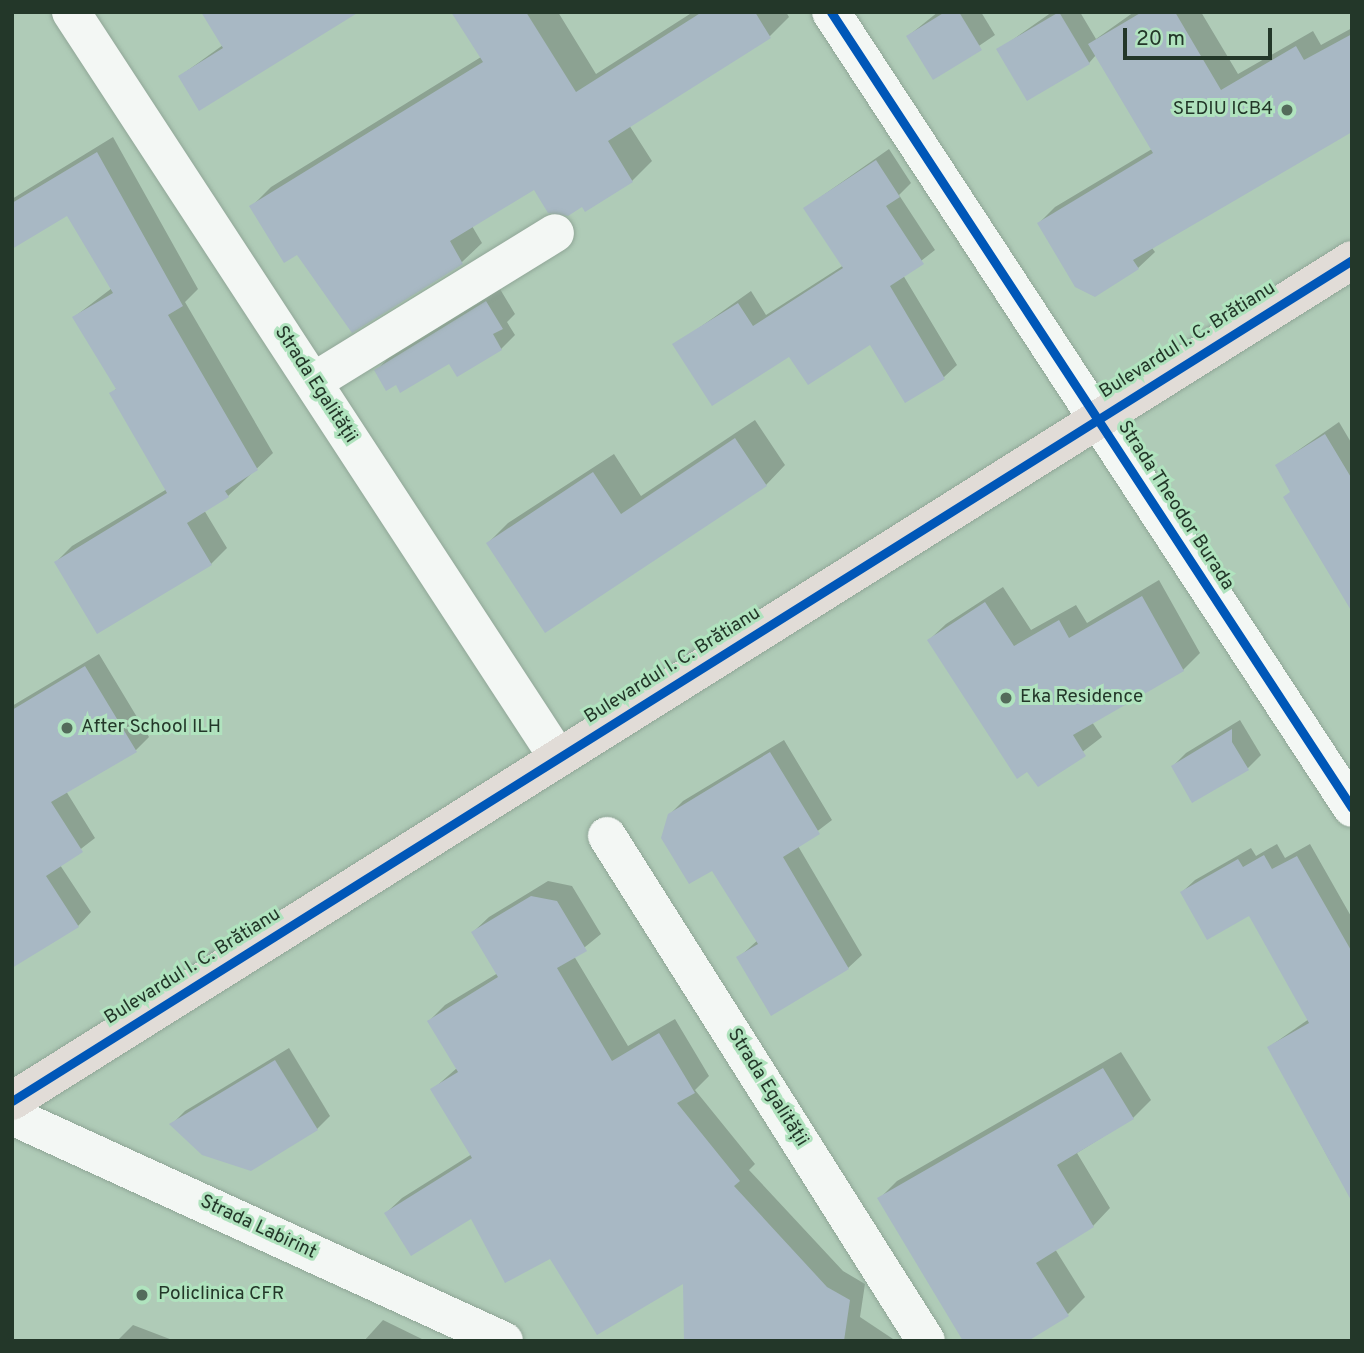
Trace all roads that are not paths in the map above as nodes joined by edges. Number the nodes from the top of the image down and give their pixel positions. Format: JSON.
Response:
{"nodes":[{"id":1,"x":71,"y":12,"type":"edge"},
{"id":2,"x":831,"y":12,"type":"edge"},
{"id":3,"x":555,"y":233,"type":"dead end"},
{"id":4,"x":1352,"y":260,"type":"edge"},
{"id":5,"x":313,"y":382,"type":"junction"},
{"id":6,"x":1097,"y":420,"type":"junction"},
{"id":7,"x":558,"y":758,"type":"junction"},
{"id":8,"x":1352,"y":808,"type":"edge"},
{"id":9,"x":607,"y":836,"type":"dead end"},
{"id":10,"x":12,"y":1101,"type":"edge"},
{"id":11,"x":12,"y":1116,"type":"edge"},
{"id":12,"x":504,"y":1341,"type":"edge"},
{"id":13,"x":926,"y":1341,"type":"edge"}],
"edges":[{"from":1,"to":5,"type":"street","name":"Strada Egalității"},
{"from":2,"to":6,"type":"street","name":"Strada Theodor Burada"},
{"from":3,"to":5,"type":"street"},
{"from":4,"to":6,"type":"main road","name":"Bulevardul I. C. Brătianu"},
{"from":5,"to":7,"type":"street","name":"Strada Egalității"},
{"from":6,"to":7,"type":"main road","name":"Bulevardul I. C. Brătianu"},
{"from":6,"to":8,"type":"street","name":"Strada Theodor Burada"},
{"from":7,"to":10,"type":"main road","name":"Bulevardul I. C. Brătianu"},
{"from":9,"to":13,"type":"street","name":"Strada Egalității"},
{"from":11,"to":12,"type":"street","name":"Strada Labirint"}]}
